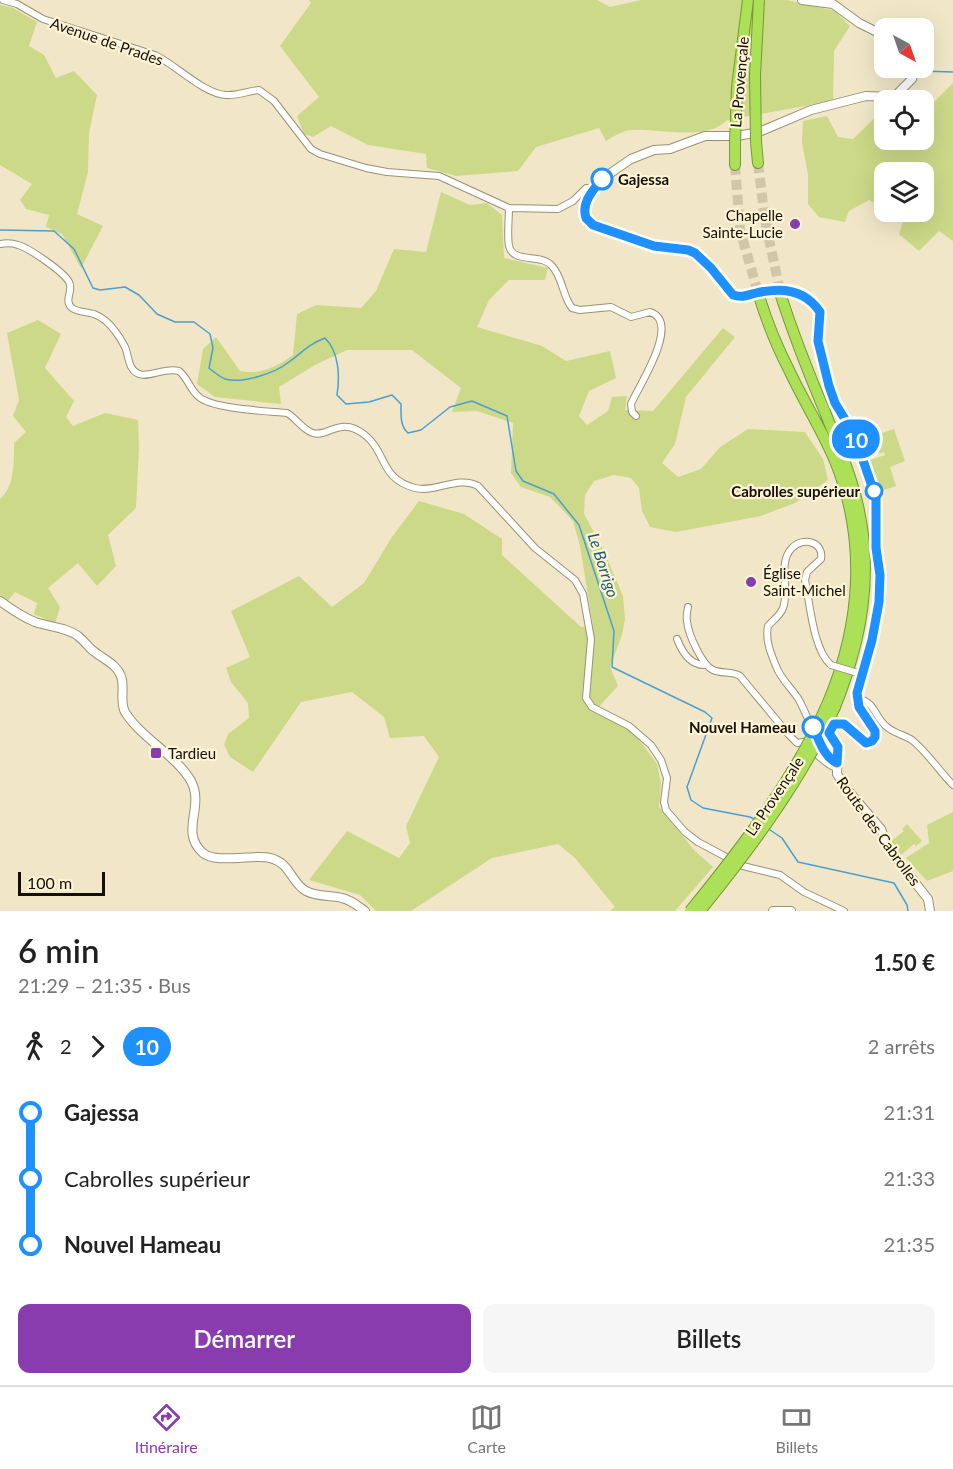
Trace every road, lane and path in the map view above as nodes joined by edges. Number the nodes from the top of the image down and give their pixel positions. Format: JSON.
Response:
{"nodes":[{"id":1,"x":3,"y":0,"type":"edge"},
{"id":2,"x":748,"y":0,"type":"edge"},
{"id":3,"x":759,"y":0,"type":"edge"},
{"id":4,"x":802,"y":0,"type":"edge"},
{"id":5,"x":874,"y":31,"type":"edge"},
{"id":6,"x":912,"y":78,"type":"edge"},
{"id":7,"x":758,"y":164,"type":"tunnel mouth"},
{"id":8,"x":735,"y":165,"type":"tunnel mouth"},
{"id":9,"x":593,"y":189,"type":"junction"},
{"id":10,"x":509,"y":208,"type":"junction"},
{"id":11,"x":0,"y":244,"type":"edge"},
{"id":12,"x":759,"y":296,"type":"tunnel mouth"},
{"id":13,"x":781,"y":296,"type":"tunnel mouth"},
{"id":14,"x":636,"y":416,"type":"dead end"},
{"id":15,"x":0,"y":601,"type":"edge"},
{"id":16,"x":688,"y":607,"type":"dead end"},
{"id":17,"x":677,"y":639,"type":"dead end"},
{"id":18,"x":706,"y":665,"type":"junction"},
{"id":19,"x":860,"y":673,"type":"junction"},
{"id":20,"x":858,"y":699,"type":"junction"},
{"id":21,"x":832,"y":704,"type":"junction"},
{"id":22,"x":837,"y":766,"type":"junction"},
{"id":23,"x":953,"y":785,"type":"edge"},
{"id":24,"x":366,"y":911,"type":"edge"},
{"id":25,"x":690,"y":911,"type":"edge"},
{"id":26,"x":700,"y":911,"type":"edge"},
{"id":27,"x":773,"y":911,"type":"edge"},
{"id":28,"x":791,"y":911,"type":"edge"},
{"id":29,"x":844,"y":911,"type":"edge"},
{"id":30,"x":930,"y":911,"type":"edge"}],
"edges":[{"from":1,"to":10,"type":"street","name":"Avenue de Prades"},
{"from":2,"to":8,"type":"highway","name":"La Provençale","bridge":true},
{"from":3,"to":7,"type":"highway","name":"La Provençale","bridge":true},
{"from":4,"to":5,"type":"street"},
{"from":6,"to":9,"type":"street"},
{"from":9,"to":10,"type":"street","name":"Avenue de Prades"},
{"from":9,"to":19,"type":"street"},
{"from":10,"to":14,"type":"street"},
{"from":11,"to":29,"type":"street"},
{"from":12,"to":21,"type":"highway","name":"La Provençale"},
{"from":13,"to":21,"type":"highway","name":"La Provençale"},
{"from":15,"to":24,"type":"street"},
{"from":16,"to":18,"type":"street"},
{"from":17,"to":18,"type":"street"},
{"from":18,"to":22,"type":"street"},
{"from":19,"to":20,"type":"street"},
{"from":19,"to":22,"type":"street","bridge":true},
{"from":20,"to":22,"type":"street","name":"Route des Cabrolles"},
{"from":20,"to":23,"type":"street"},
{"from":21,"to":25,"type":"highway","name":"La Provençale","bridge":true},
{"from":21,"to":26,"type":"highway","name":"La Provençale","bridge":true},
{"from":22,"to":30,"type":"street","name":"Route des Cabrolles"},
{"from":27,"to":28,"type":"street"}]}
